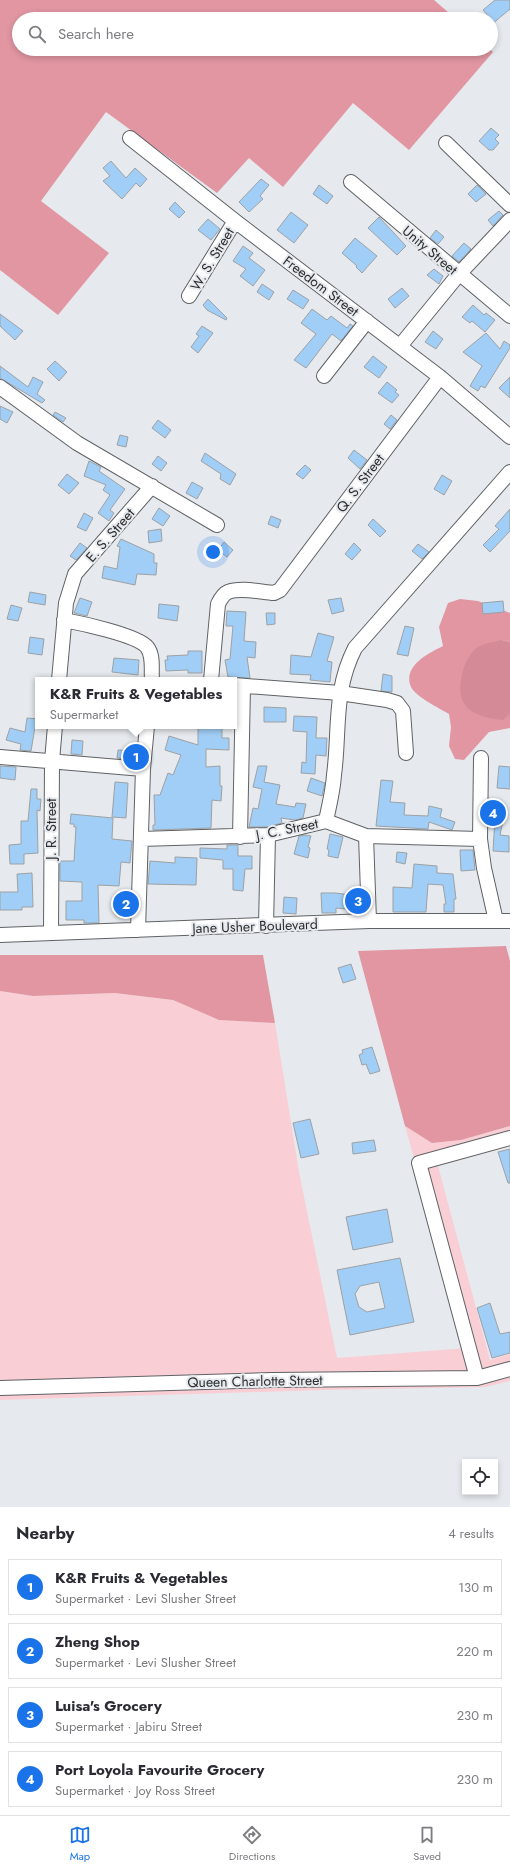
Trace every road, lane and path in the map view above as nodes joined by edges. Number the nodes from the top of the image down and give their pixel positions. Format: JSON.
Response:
{"nodes":[{"id":1,"x":130,"y":138,"type":"dead end"},
{"id":2,"x":446,"y":143,"type":"dead end"},
{"id":3,"x":351,"y":182,"type":"dead end"},
{"id":4,"x":510,"y":204,"type":"edge"},
{"id":5,"x":510,"y":220,"type":"edge"},
{"id":6,"x":235,"y":221,"type":"junction"},
{"id":7,"x":459,"y":274,"type":"junction"},
{"id":8,"x":189,"y":296,"type":"dead end"},
{"id":9,"x":510,"y":316,"type":"edge"},
{"id":10,"x":368,"y":321,"type":"junction"},
{"id":11,"x":400,"y":346,"type":"junction"},
{"id":12,"x":324,"y":376,"type":"dead end"},
{"id":13,"x":440,"y":376,"type":"junction"},
{"id":14,"x":0,"y":387,"type":"edge"},
{"id":15,"x":510,"y":437,"type":"edge"},
{"id":16,"x":510,"y":472,"type":"edge"},
{"id":17,"x":152,"y":486,"type":"junction"},
{"id":18,"x":217,"y":525,"type":"dead end"},
{"id":19,"x":64,"y":620,"type":"junction"},
{"id":20,"x":58,"y":677,"type":"edge"},
{"id":21,"x":152,"y":677,"type":"edge"},
{"id":22,"x":211,"y":677,"type":"edge"},
{"id":23,"x":239,"y":685,"type":"edge"},
{"id":24,"x":340,"y":693,"type":"junction"},
{"id":25,"x":54,"y":729,"type":"edge"},
{"id":26,"x":148,"y":729,"type":"edge"},
{"id":27,"x":406,"y":753,"type":"dead end"},
{"id":28,"x":0,"y":757,"type":"edge"},
{"id":29,"x":481,"y":758,"type":"dead end"},
{"id":30,"x":52,"y":761,"type":"junction"},
{"id":31,"x":143,"y":770,"type":"junction"},
{"id":32,"x":326,"y":821,"type":"junction"},
{"id":33,"x":268,"y":836,"type":"junction"},
{"id":34,"x":366,"y":836,"type":"junction"},
{"id":35,"x":240,"y":837,"type":"junction"},
{"id":36,"x":141,"y":839,"type":"junction"},
{"id":37,"x":480,"y":839,"type":"junction"},
{"id":38,"x":503,"y":921,"type":"edge"},
{"id":39,"x":369,"y":922,"type":"junction"},
{"id":40,"x":266,"y":926,"type":"junction"},
{"id":41,"x":138,"y":930,"type":"junction"},
{"id":42,"x":51,"y":933,"type":"junction"},
{"id":43,"x":0,"y":934,"type":"edge"},
{"id":44,"x":510,"y":1138,"type":"edge"},
{"id":45,"x":510,"y":1369,"type":"edge"},
{"id":46,"x":477,"y":1378,"type":"junction"},
{"id":47,"x":0,"y":1388,"type":"edge"}],
"edges":[{"from":1,"to":6,"type":"street","name":"Freedom Street"},
{"from":2,"to":4,"type":"street"},
{"from":3,"to":7,"type":"street","name":"Unity Street"},
{"from":5,"to":7,"type":"street"},
{"from":6,"to":8,"type":"street","name":"W. S. Street"},
{"from":6,"to":10,"type":"street","name":"Freedom Street"},
{"from":7,"to":9,"type":"street","name":"Unity Street"},
{"from":7,"to":11,"type":"street"},
{"from":10,"to":11,"type":"street","name":"Freedom Street"},
{"from":10,"to":12,"type":"street"},
{"from":11,"to":13,"type":"street","name":"Freedom Street"},
{"from":13,"to":15,"type":"street","name":"Freedom Street"},
{"from":13,"to":22,"type":"street","name":"Q. S. Street"},
{"from":14,"to":17,"type":"street"},
{"from":16,"to":24,"type":"street"},
{"from":17,"to":18,"type":"street"},
{"from":17,"to":19,"type":"street","name":"E. S. Street"},
{"from":19,"to":20,"type":"street"},
{"from":19,"to":21,"type":"street"},
{"from":23,"to":24,"type":"street"},
{"from":23,"to":35,"type":"street"},
{"from":24,"to":27,"type":"street"},
{"from":24,"to":32,"type":"street"},
{"from":25,"to":30,"type":"street","name":"J. R. Street"},
{"from":26,"to":31,"type":"street"},
{"from":28,"to":30,"type":"street"},
{"from":29,"to":37,"type":"street"},
{"from":30,"to":31,"type":"street"},
{"from":30,"to":42,"type":"street","name":"J. R. Street"},
{"from":31,"to":36,"type":"street"},
{"from":32,"to":33,"type":"street","name":"J. C. Street"},
{"from":32,"to":34,"type":"street","name":"J. C. Street"},
{"from":33,"to":35,"type":"street","name":"J. C. Street"},
{"from":33,"to":40,"type":"street"},
{"from":34,"to":37,"type":"street","name":"J. C. Street"},
{"from":34,"to":39,"type":"street"},
{"from":35,"to":36,"type":"street","name":"J. C. Street"},
{"from":36,"to":41,"type":"street"},
{"from":37,"to":38,"type":"street"},
{"from":38,"to":39,"type":"street","name":"Jane Usher Boulevard"},
{"from":39,"to":40,"type":"street","name":"Jane Usher Boulevard"},
{"from":40,"to":41,"type":"street","name":"Jane Usher Boulevard"},
{"from":41,"to":42,"type":"street","name":"Jane Usher Boulevard"},
{"from":42,"to":43,"type":"street","name":"Jane Usher Boulevard"},
{"from":44,"to":46,"type":"street"},
{"from":45,"to":46,"type":"street","name":"Queen Charlotte Street"},
{"from":46,"to":47,"type":"street","name":"Queen Charlotte Street"}]}
